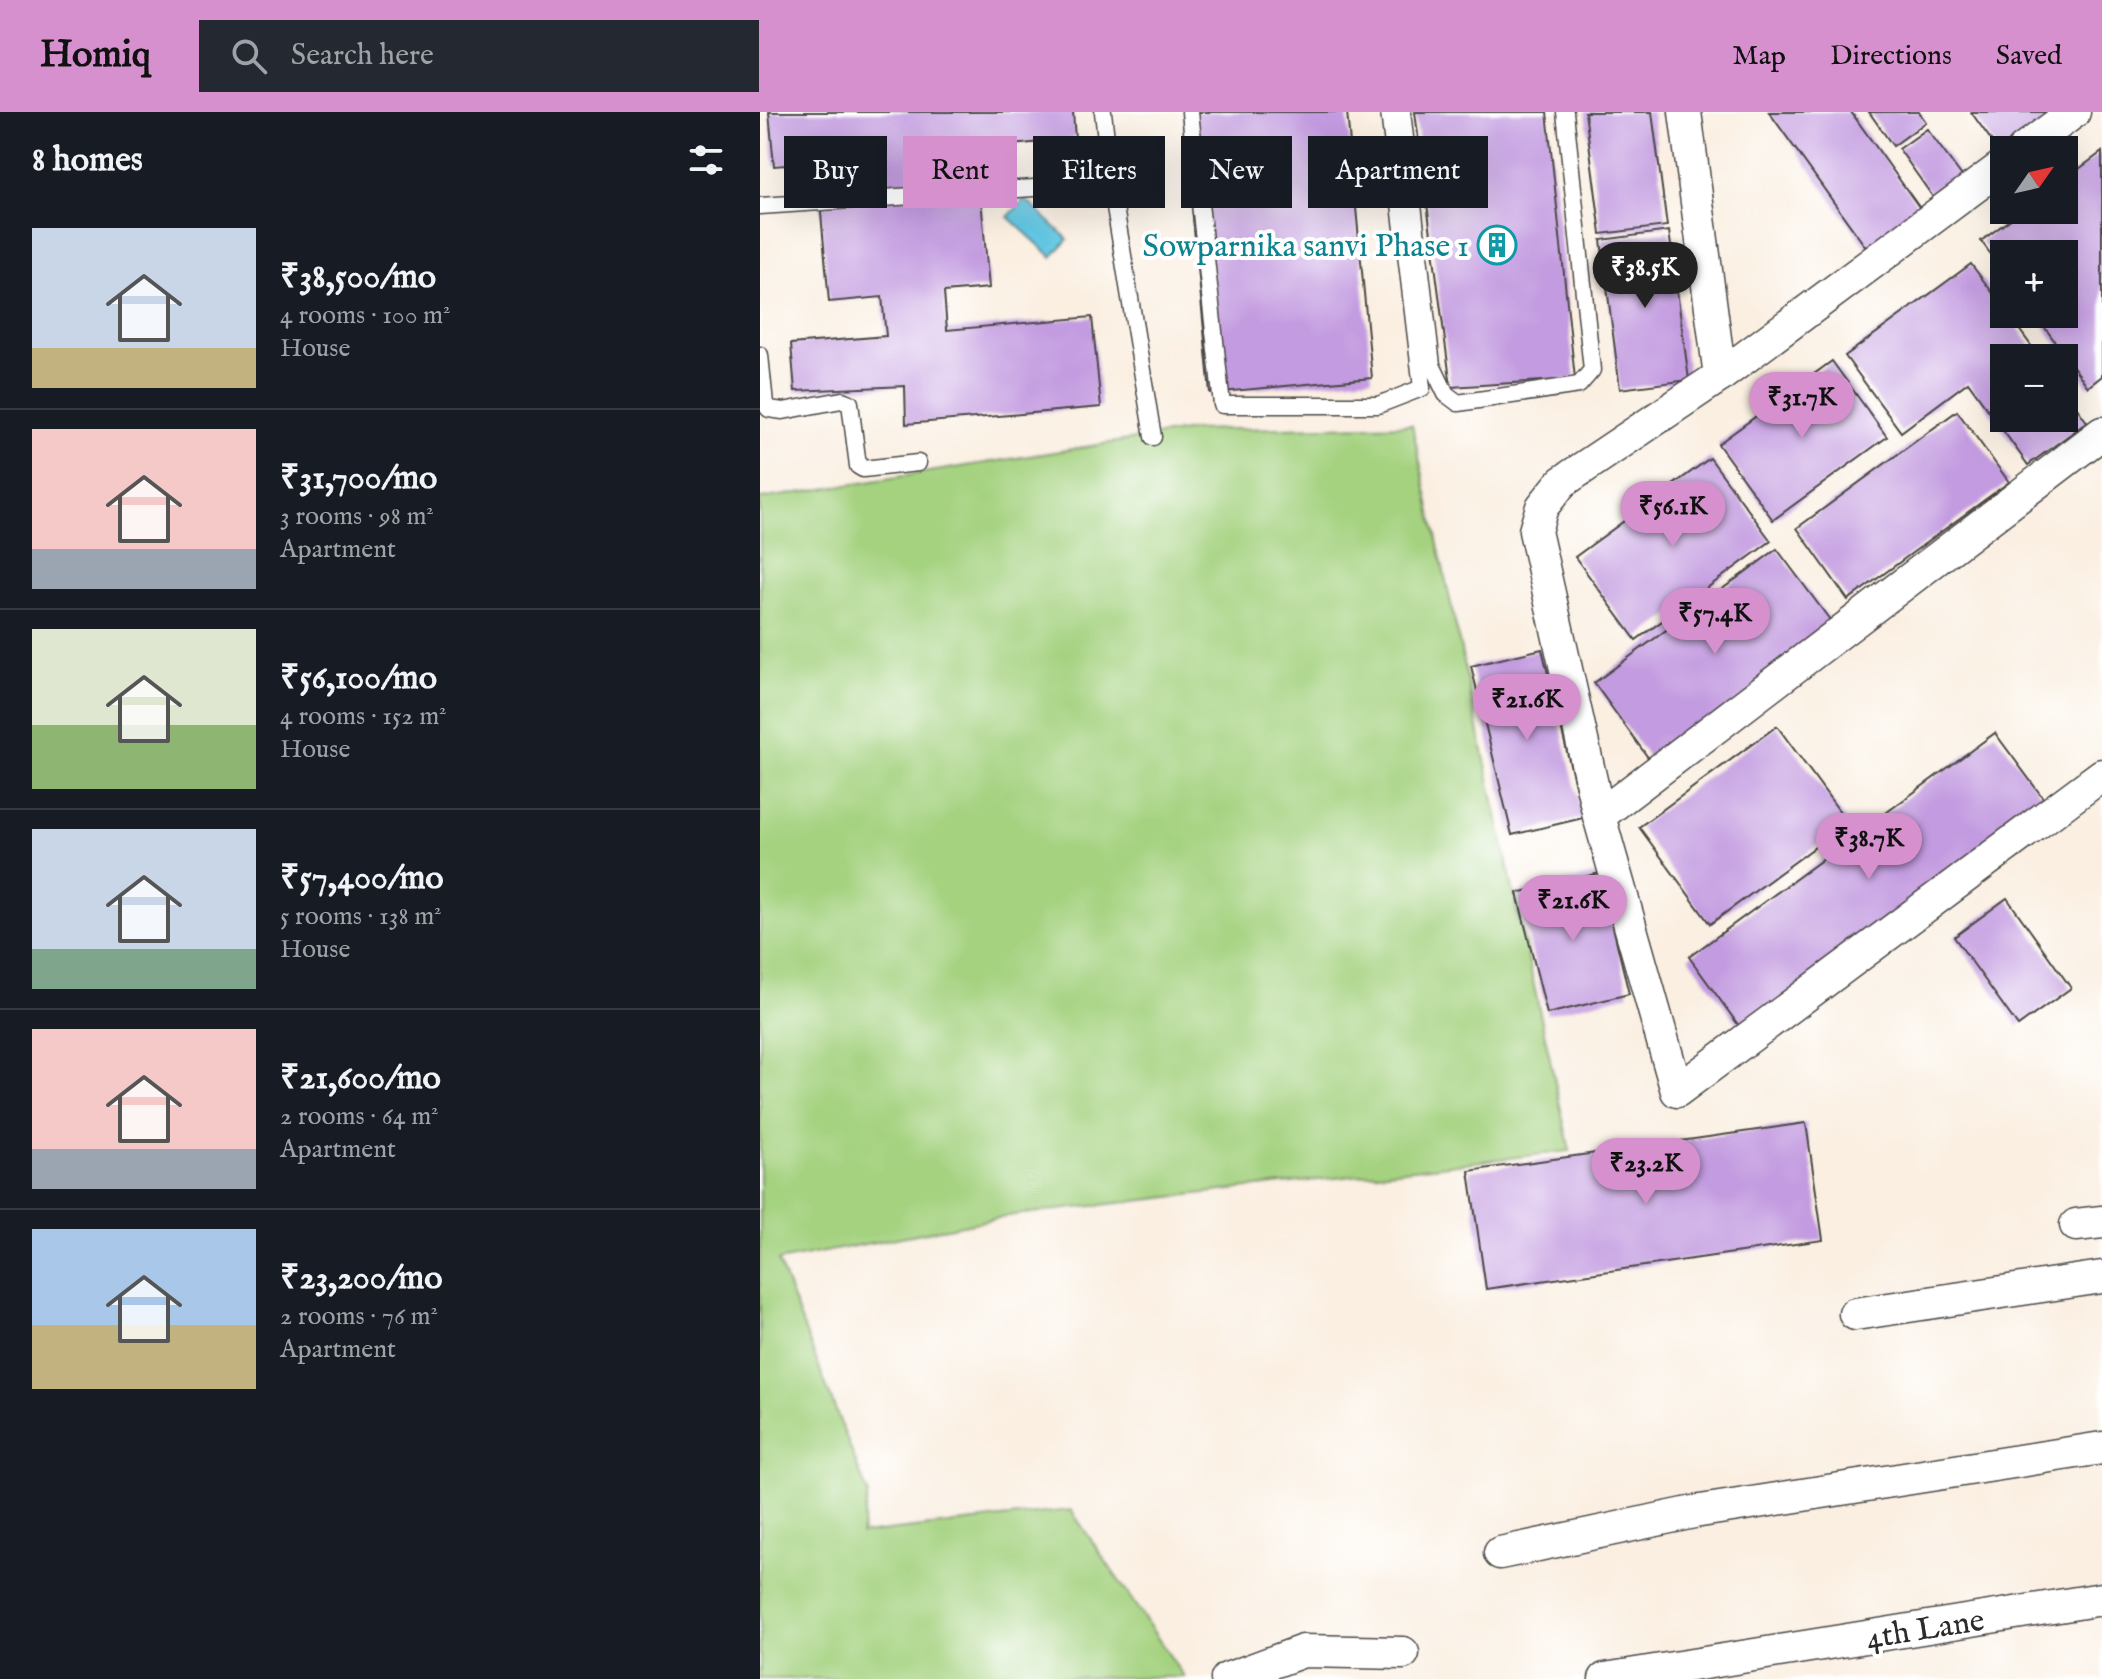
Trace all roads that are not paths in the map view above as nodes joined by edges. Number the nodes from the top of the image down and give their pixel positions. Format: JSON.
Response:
{"nodes":[{"id":1,"x":1103,"y":112,"type":"edge"},
{"id":2,"x":1190,"y":112,"type":"edge"},
{"id":3,"x":1389,"y":112,"type":"edge"},
{"id":4,"x":1402,"y":112,"type":"edge"},
{"id":5,"x":1565,"y":112,"type":"edge"},
{"id":6,"x":1685,"y":112,"type":"edge"},
{"id":7,"x":2074,"y":112,"type":"edge"},
{"id":8,"x":1106,"y":136,"type":"edge"},
{"id":9,"x":2042,"y":136,"type":"edge"},
{"id":10,"x":1990,"y":175,"type":"edge"},
{"id":11,"x":1033,"y":188,"type":"edge"},
{"id":12,"x":760,"y":206,"type":"edge"},
{"id":13,"x":1115,"y":208,"type":"edge"},
{"id":14,"x":760,"y":355,"type":"edge"},
{"id":15,"x":1720,"y":376,"type":"junction"},
{"id":16,"x":2102,"y":433,"type":"edge"},
{"id":17,"x":1153,"y":437,"type":"dead end"},
{"id":18,"x":918,"y":463,"type":"dead end"},
{"id":19,"x":2102,"y":775,"type":"edge"},
{"id":20,"x":1599,"y":816,"type":"junction"},
{"id":21,"x":2102,"y":1277,"type":"edge"},
{"id":22,"x":1855,"y":1314,"type":"dead end"},
{"id":23,"x":2102,"y":1448,"type":"edge"},
{"id":24,"x":1500,"y":1553,"type":"dead end"},
{"id":25,"x":2102,"y":1599,"type":"edge"},
{"id":26,"x":1403,"y":1653,"type":"dead end"},
{"id":27,"x":1309,"y":1665,"type":"edge"},
{"id":28,"x":1227,"y":1679,"type":"edge"},
{"id":29,"x":1605,"y":1679,"type":"edge"}],
"edges":[{"from":1,"to":8,"type":"lane"},
{"from":2,"to":3,"type":"lane"},
{"from":4,"to":5,"type":"lane"},
{"from":6,"to":15,"type":"street"},
{"from":7,"to":9,"type":"street"},
{"from":10,"to":15,"type":"street"},
{"from":11,"to":12,"type":"lane"},
{"from":13,"to":17,"type":"lane"},
{"from":14,"to":18,"type":"lane"},
{"from":15,"to":20,"type":"street"},
{"from":16,"to":20,"type":"street"},
{"from":19,"to":20,"type":"street"},
{"from":21,"to":22,"type":"street"},
{"from":23,"to":24,"type":"street"},
{"from":25,"to":29,"type":"street","name":"4th Lane"},
{"from":26,"to":27,"type":"street"},
{"from":27,"to":28,"type":"street"}]}
